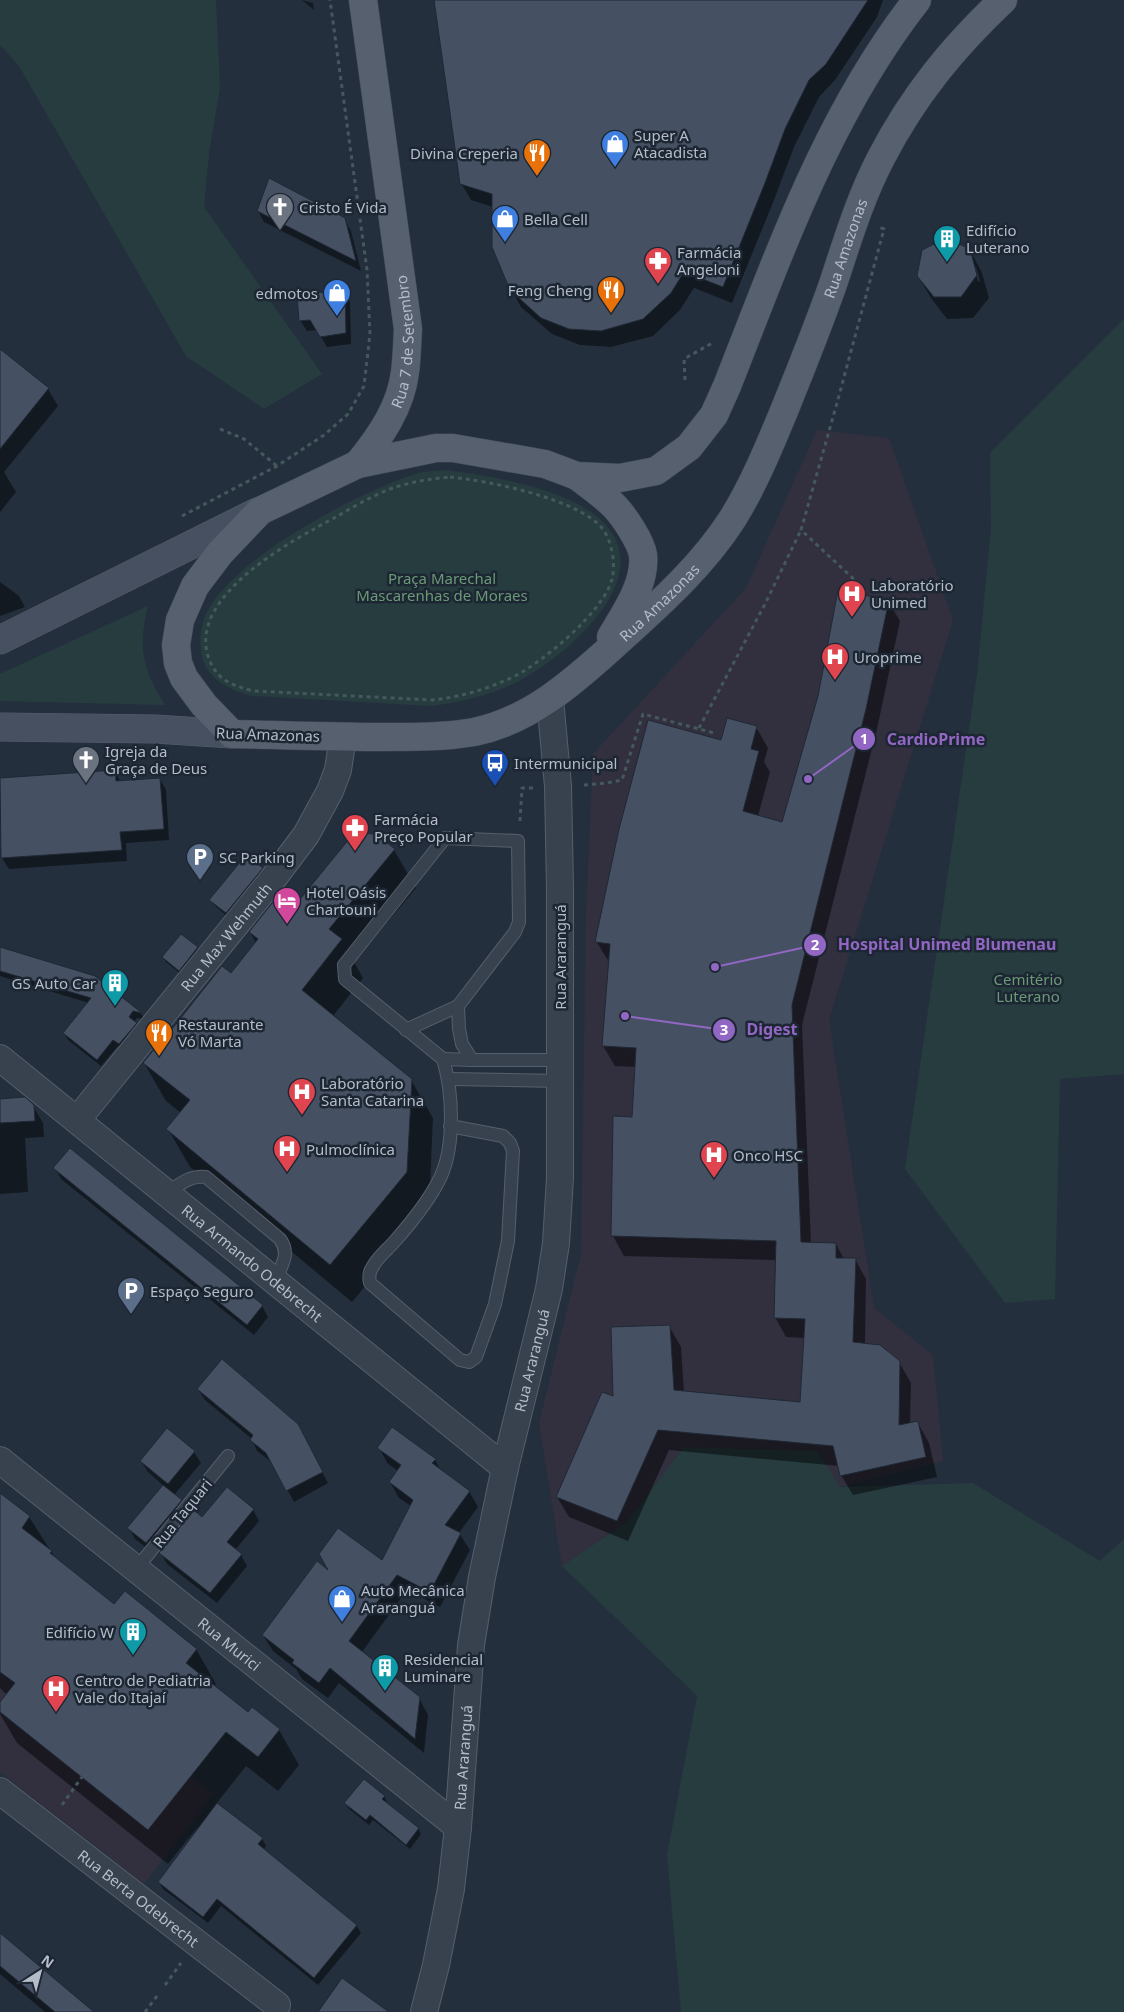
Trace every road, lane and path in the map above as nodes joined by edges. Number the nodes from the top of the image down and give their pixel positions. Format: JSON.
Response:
{"nodes":[{"id":1,"x":330,"y":0,"type":"edge"},
{"id":2,"x":363,"y":0,"type":"edge"},
{"id":3,"x":917,"y":0,"type":"edge"},
{"id":4,"x":1003,"y":0,"type":"edge"},
{"id":5,"x":855,"y":218,"type":"junction"},
{"id":6,"x":364,"y":386,"type":"junction"},
{"id":7,"x":370,"y":388,"type":"dead end"},
{"id":8,"x":220,"y":429,"type":"dead end"},
{"id":9,"x":358,"y":464,"type":"junction"},
{"id":10,"x":277,"y":466,"type":"junction"},
{"id":11,"x":577,"y":476,"type":"junction"},
{"id":12,"x":260,"y":510,"type":"junction"},
{"id":13,"x":175,"y":520,"type":"dead end"},
{"id":14,"x":801,"y":530,"type":"junction"},
{"id":15,"x":856,"y":593,"type":"dead end"},
{"id":16,"x":0,"y":640,"type":"edge"},
{"id":17,"x":596,"y":662,"type":"junction"},
{"id":18,"x":517,"y":675,"type":"joint"},
{"id":19,"x":550,"y":699,"type":"junction"},
{"id":20,"x":0,"y":727,"type":"edge"},
{"id":21,"x":699,"y":728,"type":"junction"},
{"id":22,"x":714,"y":733,"type":"dead end"},
{"id":23,"x":232,"y":734,"type":"junction"},
{"id":24,"x":343,"y":737,"type":"junction"},
{"id":25,"x":575,"y":785,"type":"dead end"},
{"id":26,"x":458,"y":1006,"type":"junction"},
{"id":27,"x":406,"y":1030,"type":"junction"},
{"id":28,"x":0,"y":1058,"type":"edge"},
{"id":29,"x":444,"y":1059,"type":"junction"},
{"id":30,"x":472,"y":1060,"type":"junction"},
{"id":31,"x":560,"y":1070,"type":"junction"},
{"id":32,"x":449,"y":1079,"type":"junction"},
{"id":33,"x":77,"y":1120,"type":"junction"},
{"id":34,"x":450,"y":1126,"type":"junction"},
{"id":35,"x":167,"y":1193,"type":"junction"},
{"id":36,"x":275,"y":1281,"type":"junction"},
{"id":37,"x":228,"y":1456,"type":"dead end"},
{"id":38,"x":0,"y":1460,"type":"edge"},
{"id":39,"x":506,"y":1468,"type":"junction"},
{"id":40,"x":136,"y":1569,"type":"junction"},
{"id":41,"x":82,"y":1777,"type":"dead end"},
{"id":42,"x":0,"y":1791,"type":"edge"},
{"id":43,"x":47,"y":1827,"type":"junction"},
{"id":44,"x":458,"y":1827,"type":"junction"},
{"id":45,"x":157,"y":1996,"type":"dead end"},
{"id":46,"x":277,"y":2005,"type":"dead end"},
{"id":47,"x":145,"y":2012,"type":"edge"},
{"id":48,"x":424,"y":2012,"type":"edge"}],
"edges":[{"from":1,"to":6,"type":"path"},
{"from":2,"to":9,"type":"main road","name":"Rua 7 de Setembro"},
{"from":3,"to":11,"type":"main road"},
{"from":4,"to":5,"type":"main road","name":"Rua Amazonas"},
{"from":5,"to":14,"type":"path"},
{"from":5,"to":17,"type":"main road","name":"Rua Amazonas"},
{"from":6,"to":7,"type":"path"},
{"from":6,"to":10,"type":"path"},
{"from":8,"to":10,"type":"path"},
{"from":9,"to":11,"type":"main road"},
{"from":9,"to":12,"type":"main road"},
{"from":10,"to":13,"type":"path"},
{"from":11,"to":17,"type":"main road"},
{"from":12,"to":16,"type":"main road"},
{"from":12,"to":23,"type":"main road"},
{"from":14,"to":15,"type":"path"},
{"from":14,"to":21,"type":"path"},
{"from":17,"to":19,"type":"main road","name":"Rua Amazonas"},
{"from":18,"to":18,"type":"path"},
{"from":19,"to":24,"type":"main road","name":"Rua Amazonas"},
{"from":19,"to":31,"type":"street","name":"Rua Araranguá"},
{"from":20,"to":23,"type":"main road","name":"Rua Amazonas"},
{"from":21,"to":22,"type":"path"},
{"from":21,"to":25,"type":"path"},
{"from":23,"to":24,"type":"main road","name":"Rua Amazonas"},
{"from":24,"to":33,"type":"street","name":"Rua Max Wehmuth"},
{"from":26,"to":27,"type":"lane"},
{"from":26,"to":27,"type":"lane"},
{"from":26,"to":30,"type":"lane"},
{"from":27,"to":29,"type":"lane"},
{"from":28,"to":33,"type":"street","name":"Rua Armando Odebrecht"},
{"from":29,"to":30,"type":"lane"},
{"from":29,"to":32,"type":"lane"},
{"from":30,"to":31,"type":"lane"},
{"from":31,"to":32,"type":"lane"},
{"from":31,"to":39,"type":"street","name":"Rua Araranguá"},
{"from":32,"to":34,"type":"lane"},
{"from":33,"to":35,"type":"street","name":"Rua Armando Odebrecht"},
{"from":34,"to":34,"type":"lane"},
{"from":35,"to":36,"type":"street","name":"Rua Armando Odebrecht"},
{"from":35,"to":36,"type":"lane"},
{"from":36,"to":39,"type":"street","name":"Rua Armando Odebrecht"},
{"from":37,"to":40,"type":"lane","name":"Rua Taquari"},
{"from":38,"to":40,"type":"street","name":"Rua Murici"},
{"from":39,"to":44,"type":"street","name":"Rua Araranguá"},
{"from":40,"to":44,"type":"street","name":"Rua Murici"},
{"from":41,"to":43,"type":"path"},
{"from":42,"to":43,"type":"street","name":"Rua Berta Odebrecht"},
{"from":43,"to":46,"type":"street","name":"Rua Berta Odebrecht"},
{"from":44,"to":48,"type":"street","name":"Rua Araranguá"},
{"from":45,"to":47,"type":"path"}]}
